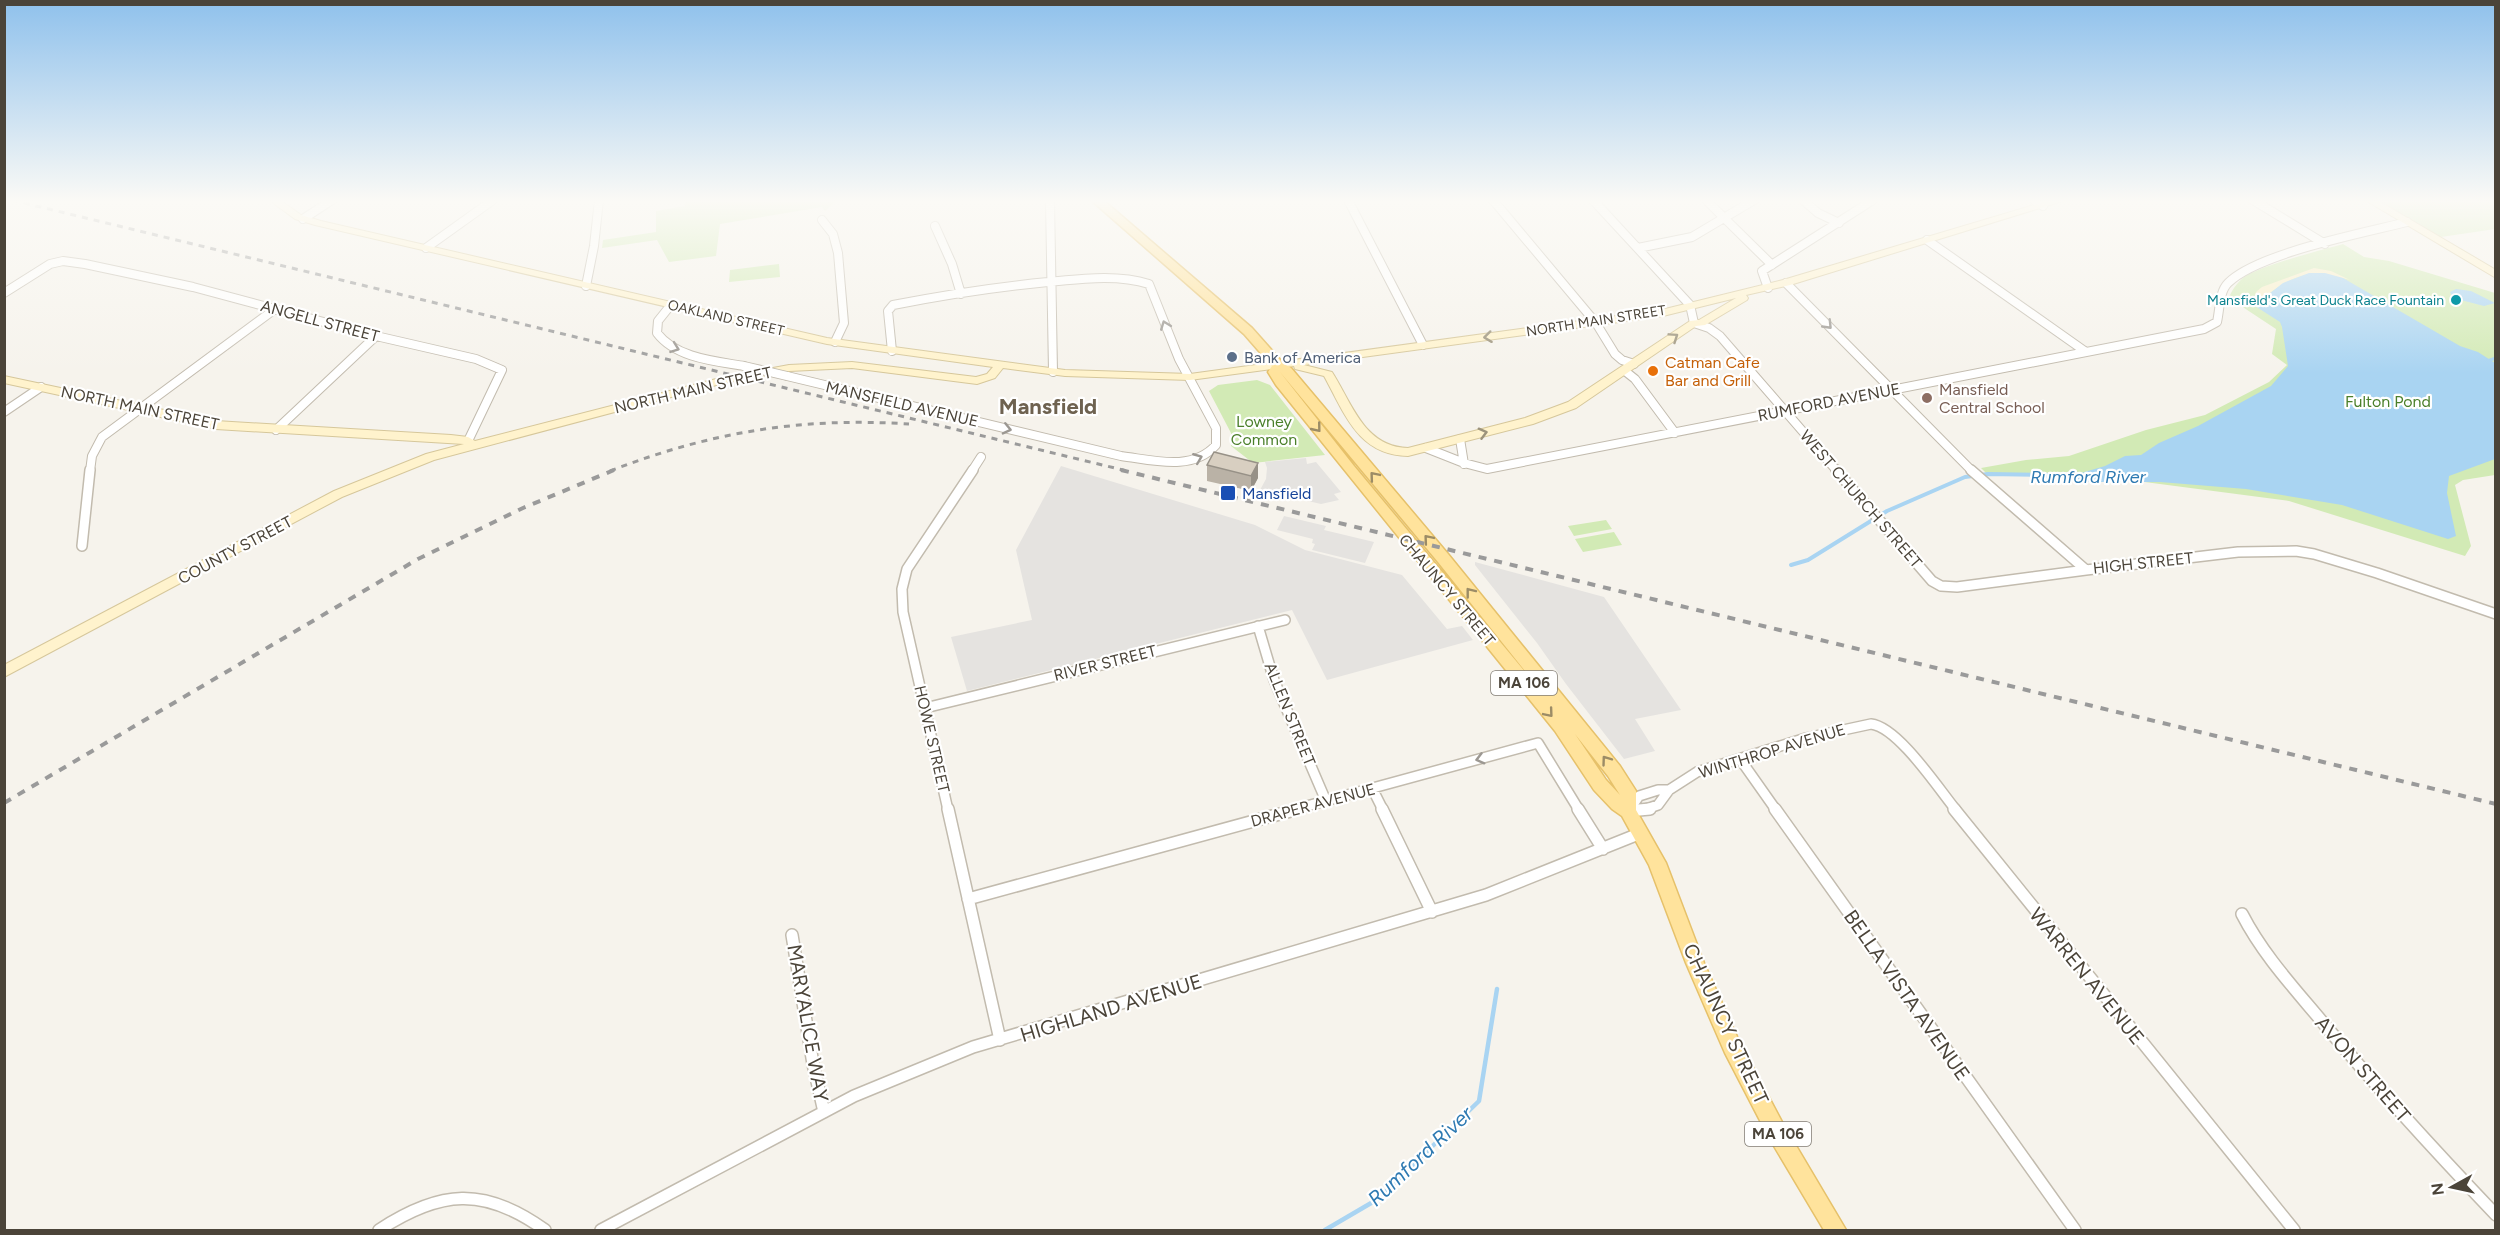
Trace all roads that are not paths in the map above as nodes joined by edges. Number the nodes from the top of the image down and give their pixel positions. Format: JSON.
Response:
{"nodes":[{"id":1,"x":467,"y":258,"type":"edge"},
{"id":2,"x":592,"y":258,"type":"edge"},
{"id":3,"x":838,"y":258,"type":"edge"},
{"id":4,"x":949,"y":258,"type":"edge"},
{"id":5,"x":1051,"y":258,"type":"edge"},
{"id":6,"x":1163,"y":258,"type":"edge"},
{"id":7,"x":1378,"y":258,"type":"edge"},
{"id":8,"x":1541,"y":258,"type":"edge"},
{"id":9,"x":1647,"y":258,"type":"edge"},
{"id":10,"x":1764,"y":258,"type":"edge"},
{"id":11,"x":1784,"y":258,"type":"edge"},
{"id":12,"x":1869,"y":258,"type":"edge"},
{"id":13,"x":1952,"y":258,"type":"edge"},
{"id":14,"x":2285,"y":258,"type":"edge"},
{"id":15,"x":2467,"y":258,"type":"edge"},
{"id":16,"x":1772,"y":265,"type":"junction"},
{"id":17,"x":2496,"y":275,"type":"edge"},
{"id":18,"x":1051,"y":281,"type":"junction"},
{"id":19,"x":1786,"y":283,"type":"junction"},
{"id":20,"x":586,"y":286,"type":"junction"},
{"id":21,"x":1768,"y":288,"type":"junction"},
{"id":22,"x":4,"y":293,"type":"edge"},
{"id":23,"x":961,"y":294,"type":"junction"},
{"id":24,"x":1690,"y":304,"type":"junction"},
{"id":25,"x":670,"y":306,"type":"junction"},
{"id":26,"x":275,"y":309,"type":"junction"},
{"id":27,"x":1663,"y":314,"type":"junction"},
{"id":28,"x":1596,"y":323,"type":"junction"},
{"id":29,"x":1694,"y":323,"type":"junction"},
{"id":30,"x":375,"y":336,"type":"junction"},
{"id":31,"x":835,"y":342,"type":"junction"},
{"id":32,"x":1423,"y":345,"type":"junction"},
{"id":33,"x":892,"y":351,"type":"junction"},
{"id":34,"x":2086,"y":352,"type":"junction"},
{"id":35,"x":1355,"y":355,"type":"junction"},
{"id":36,"x":1000,"y":365,"type":"junction"},
{"id":37,"x":1279,"y":366,"type":"junction"},
{"id":38,"x":1629,"y":367,"type":"junction"},
{"id":39,"x":1053,"y":372,"type":"junction"},
{"id":40,"x":1328,"y":374,"type":"junction"},
{"id":41,"x":1190,"y":377,"type":"junction"},
{"id":42,"x":4,"y":379,"type":"edge"},
{"id":43,"x":41,"y":387,"type":"junction"},
{"id":44,"x":1891,"y":389,"type":"junction"},
{"id":45,"x":141,"y":410,"type":"junction"},
{"id":46,"x":1785,"y":411,"type":"junction"},
{"id":47,"x":4,"y":412,"type":"edge"},
{"id":48,"x":276,"y":430,"type":"junction"},
{"id":49,"x":1675,"y":433,"type":"junction"},
{"id":50,"x":420,"y":437,"type":"junction"},
{"id":51,"x":1460,"y":439,"type":"junction"},
{"id":52,"x":470,"y":443,"type":"junction"},
{"id":53,"x":1426,"y":448,"type":"junction"},
{"id":54,"x":981,"y":457,"type":"dead end"},
{"id":55,"x":410,"y":464,"type":"junction"},
{"id":56,"x":1464,"y":464,"type":"junction"},
{"id":57,"x":82,"y":546,"type":"dead end"},
{"id":58,"x":2086,"y":570,"type":"junction"},
{"id":59,"x":2496,"y":615,"type":"edge"},
{"id":60,"x":1285,"y":620,"type":"dead end"},
{"id":61,"x":1258,"y":626,"type":"junction"},
{"id":62,"x":4,"y":672,"type":"edge"},
{"id":63,"x":925,"y":708,"type":"junction"},
{"id":64,"x":1878,"y":724,"type":"joint"},
{"id":65,"x":1740,"y":759,"type":"junction"},
{"id":66,"x":1372,"y":788,"type":"junction"},
{"id":67,"x":1669,"y":790,"type":"junction"},
{"id":68,"x":1326,"y":801,"type":"junction"},
{"id":69,"x":1628,"y":811,"type":"junction"},
{"id":70,"x":1641,"y":833,"type":"junction"},
{"id":71,"x":1603,"y":849,"type":"junction"},
{"id":72,"x":968,"y":899,"type":"junction"},
{"id":73,"x":1432,"y":912,"type":"junction"},
{"id":74,"x":2242,"y":914,"type":"dead end"},
{"id":75,"x":792,"y":934,"type":"dead end"},
{"id":76,"x":1000,"y":1040,"type":"junction"},
{"id":77,"x":824,"y":1112,"type":"junction"},
{"id":78,"x":2496,"y":1215,"type":"edge"},
{"id":79,"x":379,"y":1230,"type":"edge"},
{"id":80,"x":545,"y":1230,"type":"edge"},
{"id":81,"x":601,"y":1230,"type":"edge"},
{"id":82,"x":1836,"y":1230,"type":"edge"},
{"id":83,"x":2074,"y":1230,"type":"edge"},
{"id":84,"x":2294,"y":1230,"type":"edge"}],
"edges":[{"from":1,"to":20,"type":"main road","name":"OAKLAND STREET"},
{"from":2,"to":20,"type":"street"},
{"from":3,"to":31,"type":"street"},
{"from":4,"to":23,"type":"street"},
{"from":5,"to":18,"type":"street"},
{"from":6,"to":37,"type":"main road","name":"CHAUNCY STREET","number":"MA 106"},
{"from":7,"to":32,"type":"street"},
{"from":8,"to":28,"type":"street"},
{"from":9,"to":24,"type":"street"},
{"from":10,"to":16,"type":"street"},
{"from":11,"to":16,"type":"street"},
{"from":12,"to":19,"type":"main road","name":"NORTH MAIN STREET"},
{"from":13,"to":34,"type":"street"},
{"from":14,"to":34,"type":"street","name":"RUMFORD AVENUE"},
{"from":15,"to":17,"type":"main road"},
{"from":16,"to":21,"type":"street"},
{"from":18,"to":23,"type":"street"},
{"from":18,"to":39,"type":"street"},
{"from":41,"to":18,"type":"street","one_way":true},
{"from":19,"to":21,"type":"main road","name":"NORTH MAIN STREET"},
{"from":19,"to":44,"type":"street","name":"HIGH STREET","one_way":true},
{"from":20,"to":25,"type":"main road","name":"OAKLAND STREET"},
{"from":21,"to":24,"type":"main road","name":"NORTH MAIN STREET"},
{"from":21,"to":29,"type":"main road"},
{"from":22,"to":26,"type":"street","name":"ANGELL STREET"},
{"from":23,"to":33,"type":"street"},
{"from":24,"to":27,"type":"main road","name":"NORTH MAIN STREET"},
{"from":24,"to":29,"type":"street"},
{"from":25,"to":31,"type":"main road","name":"OAKLAND STREET"},
{"from":25,"to":41,"type":"street","name":"MANSFIELD AVENUE","one_way":true,"bridge":true},
{"from":26,"to":30,"type":"street","name":"ANGELL STREET"},
{"from":26,"to":45,"type":"street"},
{"from":27,"to":28,"type":"main road","name":"NORTH MAIN STREET"},
{"from":27,"to":29,"type":"main road"},
{"from":28,"to":32,"type":"main road","name":"NORTH MAIN STREET","one_way":true},
{"from":28,"to":38,"type":"street"},
{"from":38,"to":29,"type":"main road","one_way":true},
{"from":29,"to":46,"type":"street","name":"WEST CHURCH STREET"},
{"from":30,"to":48,"type":"street"},
{"from":30,"to":52,"type":"street","name":"ANGELL STREET"},
{"from":31,"to":33,"type":"main road","name":"OAKLAND STREET"},
{"from":32,"to":35,"type":"main road","name":"NORTH MAIN STREET"},
{"from":33,"to":36,"type":"main road","name":"OAKLAND STREET"},
{"from":34,"to":44,"type":"street","name":"RUMFORD AVENUE"},
{"from":35,"to":37,"type":"main road","name":"NORTH MAIN STREET"},
{"from":35,"to":40,"type":"main road"},
{"from":36,"to":39,"type":"main road","name":"OAKLAND STREET"},
{"from":36,"to":52,"type":"main road","name":"NORTH MAIN STREET"},
{"from":37,"to":40,"type":"main road"},
{"from":37,"to":41,"type":"main road","name":"NORTH MAIN STREET"},
{"from":69,"to":37,"type":"main road","name":"CHAUNCY STREET","number":"MA 106","one_way":true},
{"from":37,"to":69,"type":"main road","name":"CHAUNCY STREET","number":"MA 106","one_way":true},
{"from":38,"to":49,"type":"street"},
{"from":51,"to":38,"type":"main road","one_way":true},
{"from":39,"to":41,"type":"main road","name":"OAKLAND STREET"},
{"from":40,"to":53,"type":"main road"},
{"from":42,"to":43,"type":"main road","name":"NORTH MAIN STREET"},
{"from":43,"to":45,"type":"main road","name":"NORTH MAIN STREET"},
{"from":43,"to":47,"type":"street"},
{"from":44,"to":46,"type":"street","name":"RUMFORD AVENUE"},
{"from":44,"to":58,"type":"street","name":"HIGH STREET"},
{"from":45,"to":48,"type":"main road","name":"NORTH MAIN STREET"},
{"from":45,"to":57,"type":"street"},
{"from":46,"to":49,"type":"street","name":"RUMFORD AVENUE"},
{"from":46,"to":58,"type":"street","name":"WEST CHURCH STREET"},
{"from":48,"to":50,"type":"main road","name":"NORTH MAIN STREET"},
{"from":49,"to":56,"type":"street","name":"RUMFORD AVENUE"},
{"from":50,"to":52,"type":"main road","name":"NORTH MAIN STREET"},
{"from":50,"to":55,"type":"main road"},
{"from":51,"to":53,"type":"main road"},
{"from":51,"to":56,"type":"street"},
{"from":52,"to":55,"type":"main road","name":"COUNTY STREET"},
{"from":53,"to":56,"type":"street","name":"RUMFORD AVENUE"},
{"from":54,"to":63,"type":"street","name":"HOWE STREET"},
{"from":55,"to":62,"type":"main road","name":"COUNTY STREET"},
{"from":58,"to":59,"type":"street","name":"HIGH STREET"},
{"from":60,"to":61,"type":"street","name":"RIVER STREET"},
{"from":61,"to":63,"type":"street","name":"RIVER STREET"},
{"from":61,"to":68,"type":"street","name":"ALLEN STREET"},
{"from":63,"to":72,"type":"street","name":"HOWE STREET"},
{"from":64,"to":65,"type":"street","name":"WINTHROP AVENUE"},
{"from":64,"to":84,"type":"street","name":"WARREN AVENUE"},
{"from":65,"to":67,"type":"street","name":"WINTHROP AVENUE"},
{"from":65,"to":83,"type":"street","name":"BELLA VISTA AVENUE"},
{"from":66,"to":68,"type":"street","name":"DRAPER AVENUE"},
{"from":71,"to":66,"type":"street","name":"DRAPER AVENUE","one_way":true},
{"from":66,"to":73,"type":"street"},
{"from":67,"to":69,"type":"street","name":"WINTHROP AVENUE"},
{"from":67,"to":69,"type":"street","name":"WINTHROP AVENUE"},
{"from":68,"to":72,"type":"street","name":"DRAPER AVENUE"},
{"from":69,"to":70,"type":"main road","name":"CHAUNCY STREET","number":"MA 106"},
{"from":70,"to":71,"type":"street","name":"HIGHLAND AVENUE"},
{"from":70,"to":82,"type":"main road","name":"CHAUNCY STREET","number":"MA 106"},
{"from":71,"to":73,"type":"street","name":"HIGHLAND AVENUE"},
{"from":72,"to":76,"type":"street","name":"HOWE STREET"},
{"from":73,"to":76,"type":"street","name":"HIGHLAND AVENUE"},
{"from":74,"to":78,"type":"street","name":"AVON STREET"},
{"from":75,"to":77,"type":"street","name":"MARYALICE WAY"},
{"from":76,"to":77,"type":"street","name":"HIGHLAND AVENUE"},
{"from":77,"to":81,"type":"street","name":"HIGHLAND AVENUE"},
{"from":79,"to":80,"type":"street"}]}
